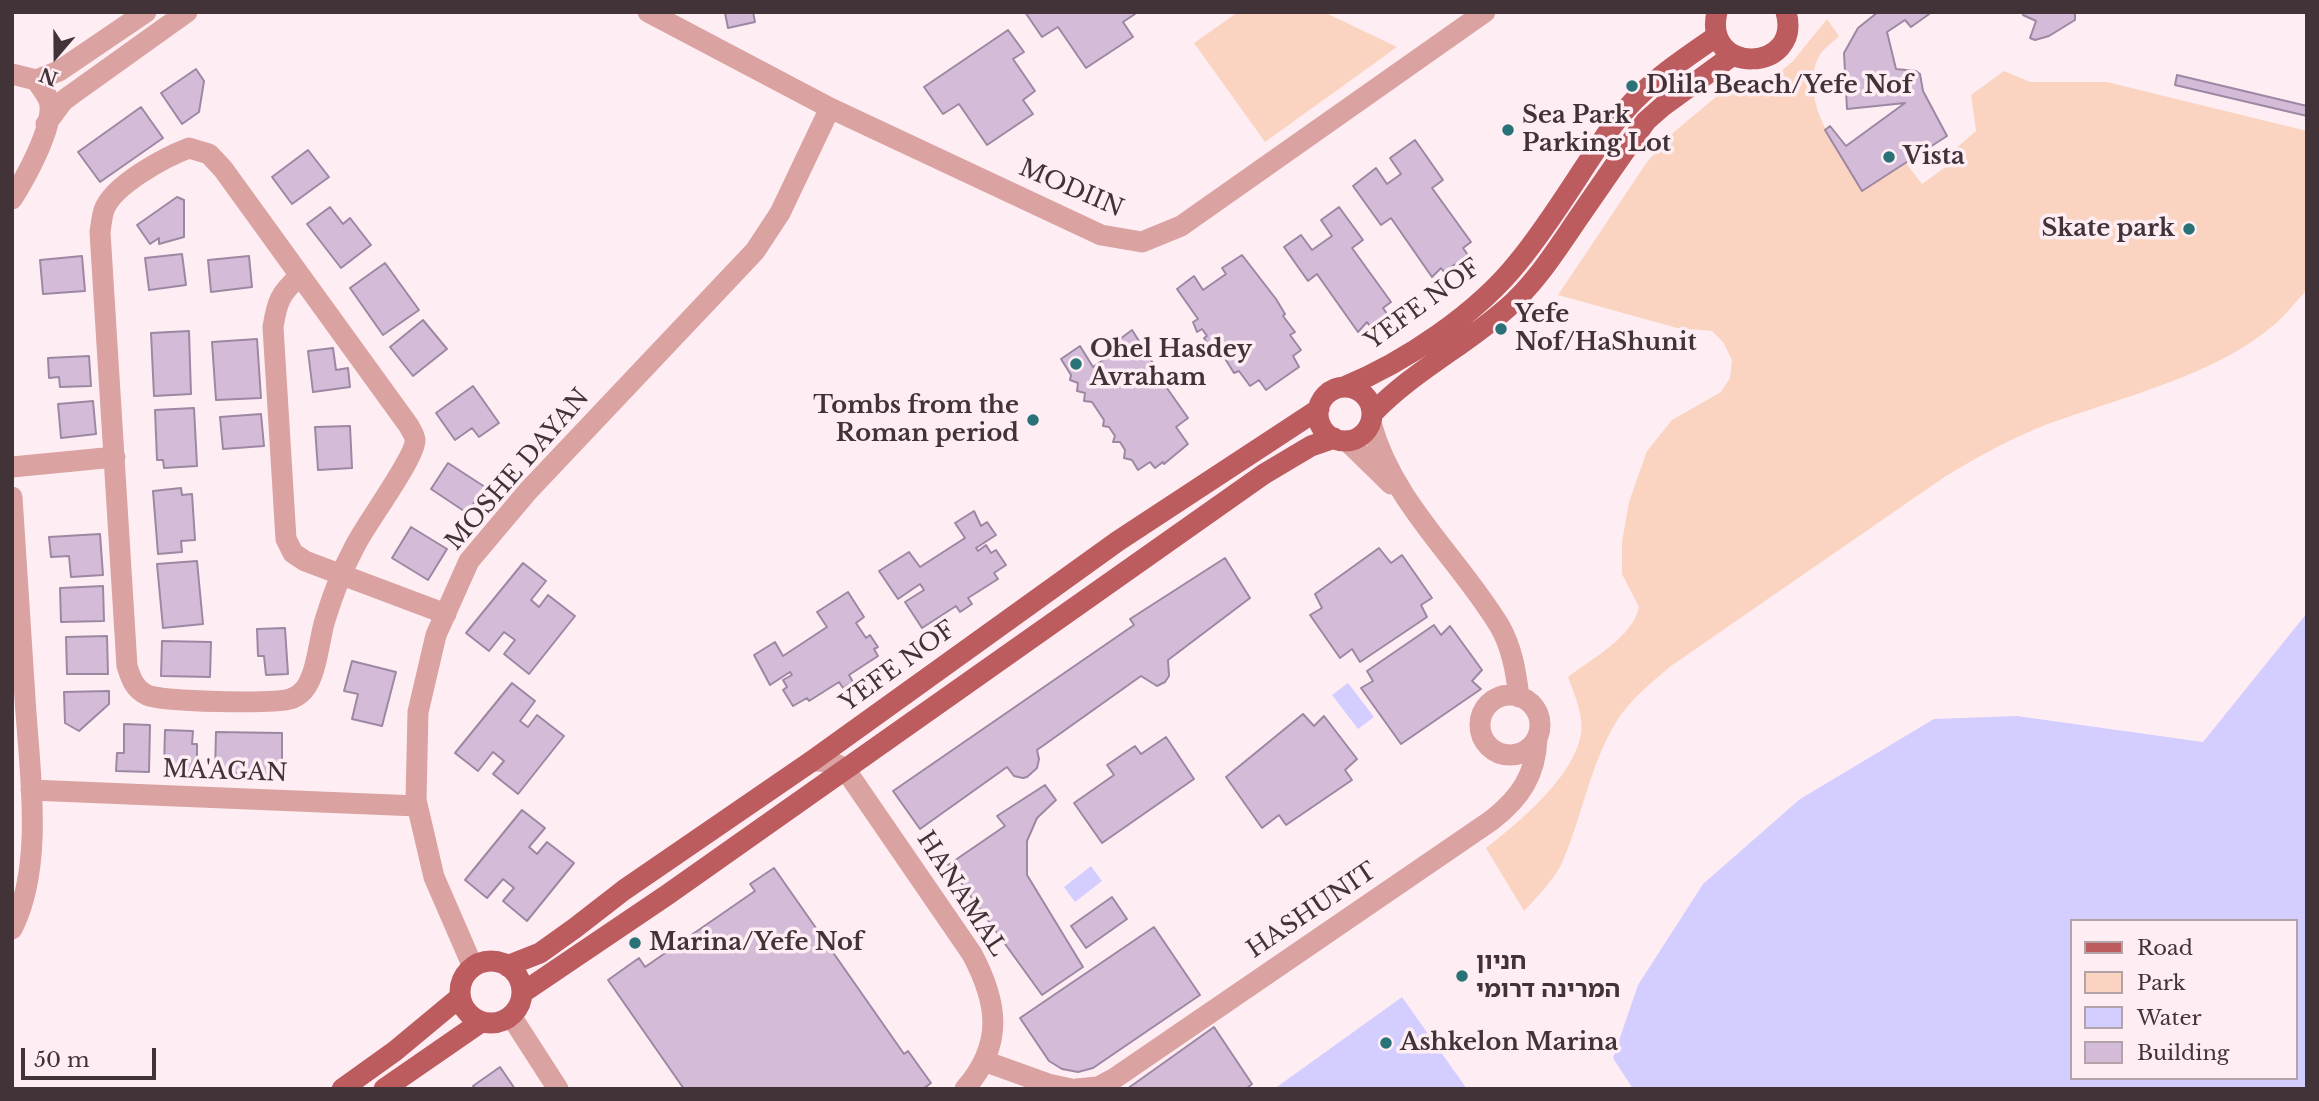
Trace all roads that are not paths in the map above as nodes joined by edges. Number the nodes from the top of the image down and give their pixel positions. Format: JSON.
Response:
{"nodes":[{"id":1,"x":146,"y":12,"type":"edge"},
{"id":2,"x":187,"y":12,"type":"edge"},
{"id":3,"x":648,"y":12,"type":"edge"},
{"id":4,"x":1485,"y":12,"type":"edge"},
{"id":5,"x":1717,"y":12,"type":"edge"},
{"id":6,"x":1790,"y":14,"type":"edge"},
{"id":7,"x":1717,"y":36,"type":"junction"},
{"id":8,"x":1733,"y":55,"type":"junction"},
{"id":9,"x":12,"y":74,"type":"edge"},
{"id":10,"x":36,"y":80,"type":"junction"},
{"id":11,"x":830,"y":108,"type":"junction"},
{"id":12,"x":46,"y":124,"type":"junction"},
{"id":13,"x":12,"y":199,"type":"edge"},
{"id":14,"x":300,"y":276,"type":"junction"},
{"id":15,"x":1344,"y":387,"type":"junction"},
{"id":16,"x":1319,"y":409,"type":"junction"},
{"id":17,"x":1372,"y":418,"type":"junction"},
{"id":18,"x":1340,"y":439,"type":"junction"},
{"id":19,"x":115,"y":457,"type":"junction"},
{"id":20,"x":12,"y":467,"type":"edge"},
{"id":21,"x":1403,"y":496,"type":"junction"},
{"id":22,"x":12,"y":497,"type":"edge"},
{"id":23,"x":341,"y":573,"type":"junction"},
{"id":24,"x":446,"y":614,"type":"junction"},
{"id":25,"x":1519,"y":696,"type":"junction"},
{"id":26,"x":1537,"y":738,"type":"junction"},
{"id":27,"x":812,"y":761,"type":"junction"},
{"id":28,"x":845,"y":769,"type":"junction"},
{"id":29,"x":31,"y":790,"type":"junction"},
{"id":30,"x":417,"y":806,"type":"junction"},
{"id":31,"x":12,"y":929,"type":"edge"},
{"id":32,"x":507,"y":966,"type":"junction"},
{"id":33,"x":473,"y":967,"type":"junction"},
{"id":34,"x":522,"y":993,"type":"junction"},
{"id":35,"x":460,"y":997,"type":"junction"},
{"id":36,"x":511,"y":1016,"type":"junction"},
{"id":37,"x":481,"y":1022,"type":"junction"},
{"id":38,"x":984,"y":1061,"type":"junction"},
{"id":39,"x":342,"y":1089,"type":"edge"},
{"id":40,"x":384,"y":1089,"type":"edge"},
{"id":41,"x":558,"y":1089,"type":"edge"},
{"id":42,"x":965,"y":1089,"type":"edge"},
{"id":43,"x":1073,"y":1089,"type":"edge"}],
"edges":[{"from":1,"to":10,"type":"street"},
{"from":2,"to":12,"type":"street"},
{"from":3,"to":11,"type":"street","name":"MODIIN"},
{"from":4,"to":11,"type":"street","name":"MODIIN"},
{"from":5,"to":7,"type":"main road"},
{"from":6,"to":8,"type":"main road"},
{"from":7,"to":8,"type":"main road"},
{"from":7,"to":15,"type":"main road","name":"YEFE NOF"},
{"from":8,"to":17,"type":"main road"},
{"from":9,"to":10,"type":"street"},
{"from":10,"to":12,"type":"street"},
{"from":11,"to":24,"type":"street","name":"MOSHE DAYAN"},
{"from":12,"to":13,"type":"street"},
{"from":14,"to":19,"type":"street"},
{"from":14,"to":23,"type":"street"},
{"from":14,"to":23,"type":"street"},
{"from":15,"to":16,"type":"main road"},
{"from":15,"to":17,"type":"main road"},
{"from":16,"to":18,"type":"main road"},
{"from":16,"to":27,"type":"main road","name":"YEFE NOF"},
{"from":17,"to":18,"type":"main road"},
{"from":17,"to":21,"type":"street","name":"HASHUNIT"},
{"from":18,"to":21,"type":"street","name":"HASHUNIT"},
{"from":18,"to":28,"type":"main road"},
{"from":19,"to":20,"type":"street"},
{"from":19,"to":23,"type":"street"},
{"from":21,"to":25,"type":"street","name":"HASHUNIT"},
{"from":22,"to":29,"type":"street"},
{"from":23,"to":24,"type":"street"},
{"from":24,"to":30,"type":"street","name":"MOSHE DAYAN"},
{"from":25,"to":26,"type":"street","name":"HASHUNIT"},
{"from":25,"to":26,"type":"street"},
{"from":26,"to":43,"type":"street","name":"HASHUNIT"},
{"from":27,"to":28,"type":"street"},
{"from":27,"to":32,"type":"main road","name":"YEFE NOF"},
{"from":28,"to":34,"type":"main road"},
{"from":28,"to":38,"type":"street","name":"HANAMAL"},
{"from":29,"to":30,"type":"street","name":"MA'AGAN"},
{"from":29,"to":31,"type":"street"},
{"from":30,"to":33,"type":"street","name":"MOSHE DAYAN"},
{"from":32,"to":33,"type":"main road","name":"YEFE NOF"},
{"from":32,"to":34,"type":"main road"},
{"from":33,"to":35,"type":"main road"},
{"from":34,"to":36,"type":"main road"},
{"from":35,"to":37,"type":"main road"},
{"from":35,"to":39,"type":"main road"},
{"from":36,"to":37,"type":"main road"},
{"from":36,"to":41,"type":"street"},
{"from":37,"to":40,"type":"main road"},
{"from":38,"to":42,"type":"street","name":"HANAMAL"},
{"from":38,"to":43,"type":"street","name":"HASHUNIT"}]}
